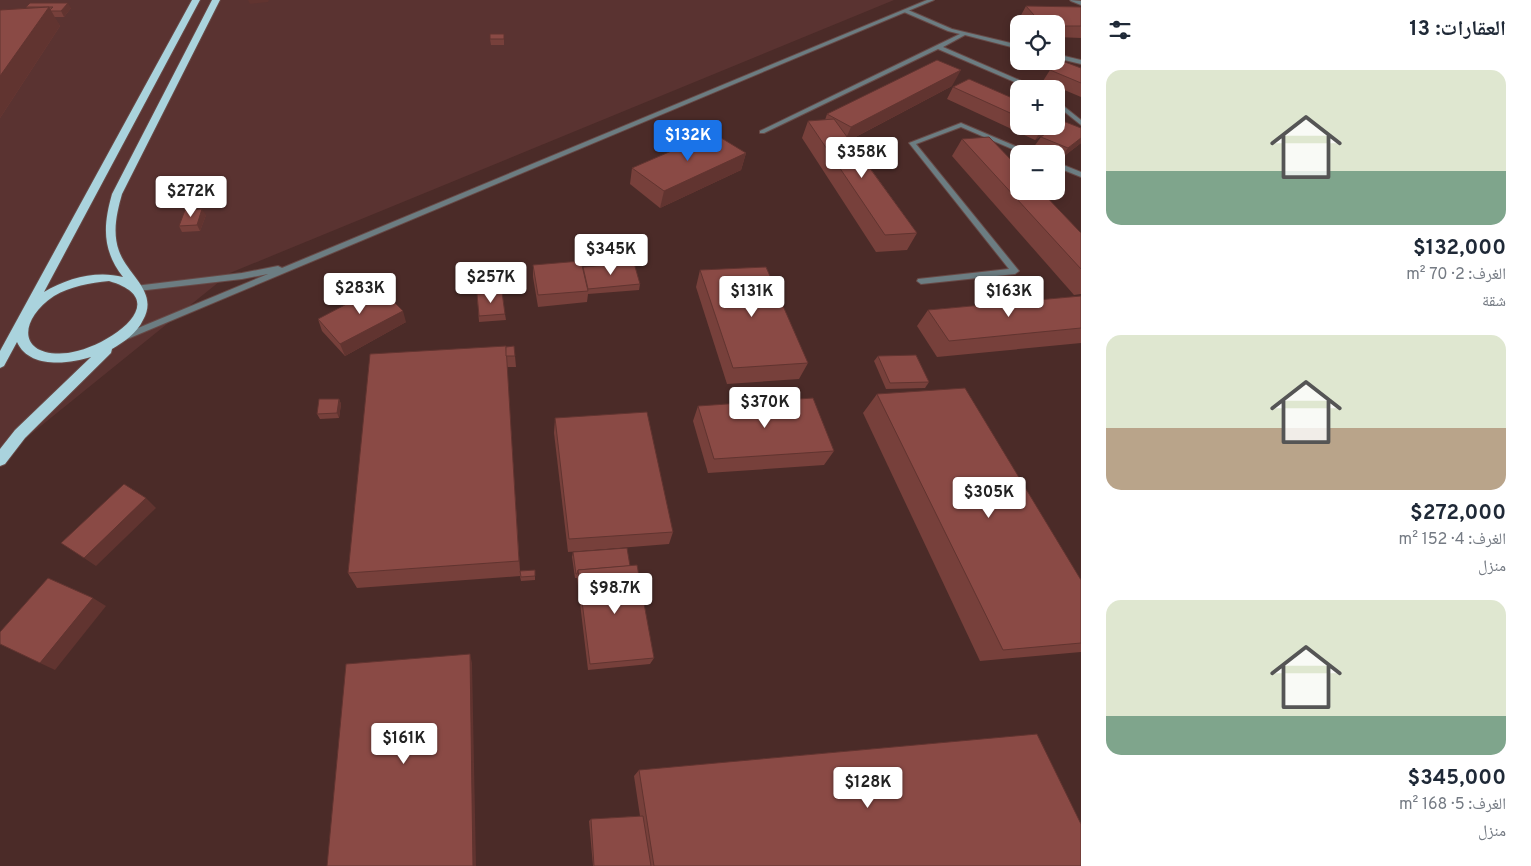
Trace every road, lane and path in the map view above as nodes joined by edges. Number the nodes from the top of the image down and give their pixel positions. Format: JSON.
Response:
{"nodes":[{"id":1,"x":196,"y":0,"type":"edge"},
{"id":2,"x":216,"y":0,"type":"edge"},
{"id":3,"x":931,"y":0,"type":"edge"},
{"id":4,"x":1072,"y":0,"type":"edge"},
{"id":5,"x":1081,"y":3,"type":"edge"},
{"id":6,"x":906,"y":11,"type":"junction"},
{"id":7,"x":964,"y":34,"type":"junction"},
{"id":8,"x":1010,"y":45,"type":"edge"},
{"id":9,"x":939,"y":46,"type":"junction"},
{"id":10,"x":1065,"y":58,"type":"edge"},
{"id":11,"x":1081,"y":62,"type":"edge"},
{"id":12,"x":1016,"y":80,"type":"edge"},
{"id":13,"x":1065,"y":110,"type":"edge"},
{"id":14,"x":1081,"y":123,"type":"edge"},
{"id":15,"x":762,"y":132,"type":"dead end"},
{"id":16,"x":1010,"y":145,"type":"edge"},
{"id":17,"x":1065,"y":168,"type":"edge"},
{"id":18,"x":1081,"y":174,"type":"edge"},
{"id":19,"x":301,"y":265,"type":"junction"},
{"id":20,"x":921,"y":281,"type":"dead end"},
{"id":21,"x":138,"y":288,"type":"junction"},
{"id":22,"x":22,"y":321,"type":"junction"},
{"id":23,"x":117,"y":340,"type":"junction"},
{"id":24,"x":0,"y":362,"type":"edge"},
{"id":25,"x":0,"y":460,"type":"edge"}],
"edges":[{"from":1,"to":22,"type":"highway"},
{"from":2,"to":21,"type":"highway"},
{"from":3,"to":6,"type":"street"},
{"from":4,"to":5,"type":"street"},
{"from":6,"to":7,"type":"street"},
{"from":6,"to":19,"type":"street"},
{"from":7,"to":8,"type":"street"},
{"from":7,"to":9,"type":"street"},
{"from":9,"to":12,"type":"street"},
{"from":9,"to":15,"type":"street"},
{"from":10,"to":11,"type":"street"},
{"from":13,"to":14,"type":"street"},
{"from":16,"to":20,"type":"street"},
{"from":17,"to":18,"type":"street"},
{"from":19,"to":21,"type":"street"},
{"from":19,"to":23,"type":"street"},
{"from":21,"to":22,"type":"highway"},
{"from":21,"to":23,"type":"highway"},
{"from":22,"to":23,"type":"highway"},
{"from":22,"to":24,"type":"highway"},
{"from":23,"to":25,"type":"highway"}]}
